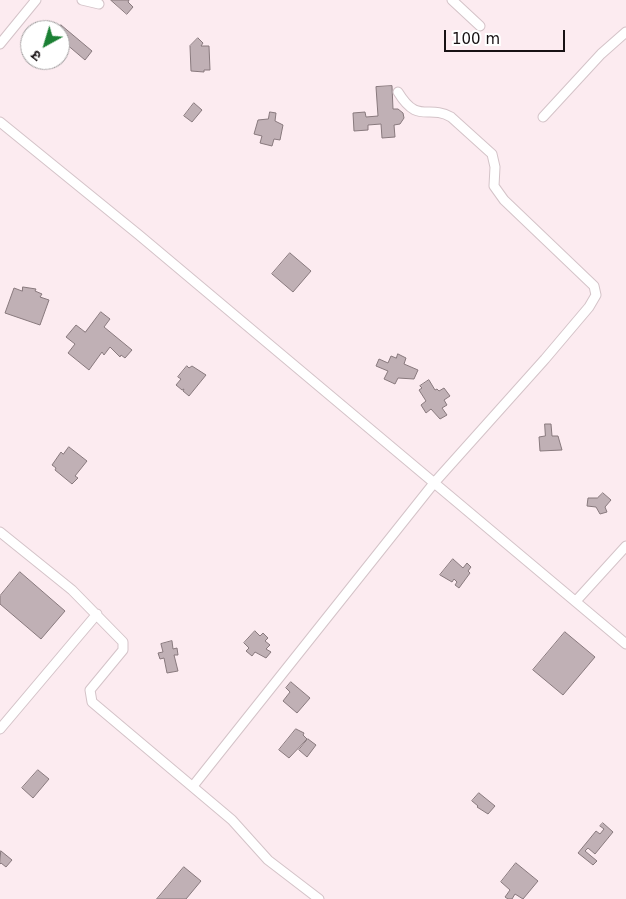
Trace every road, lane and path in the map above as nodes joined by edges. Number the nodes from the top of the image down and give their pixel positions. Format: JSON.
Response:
{"nodes":[{"id":1,"x":36,"y":0,"type":"edge"},
{"id":2,"x":82,"y":0,"type":"edge"},
{"id":3,"x":452,"y":0,"type":"edge"},
{"id":4,"x":99,"y":4,"type":"dead end"},
{"id":5,"x":480,"y":26,"type":"dead end"},
{"id":6,"x":626,"y":32,"type":"edge"},
{"id":7,"x":0,"y":44,"type":"edge"},
{"id":8,"x":398,"y":92,"type":"dead end"},
{"id":9,"x":544,"y":117,"type":"dead end"},
{"id":10,"x":0,"y":122,"type":"edge"},
{"id":11,"x":434,"y":483,"type":"junction"},
{"id":12,"x":0,"y":532,"type":"edge"},
{"id":13,"x":626,"y":546,"type":"edge"},
{"id":14,"x":576,"y":601,"type":"junction"},
{"id":15,"x":98,"y":614,"type":"junction"},
{"id":16,"x":626,"y":644,"type":"edge"},
{"id":17,"x":0,"y":729,"type":"edge"},
{"id":18,"x":193,"y":786,"type":"junction"},
{"id":19,"x":319,"y":899,"type":"edge"}],
"edges":[{"from":1,"to":7,"type":"street"},
{"from":2,"to":4,"type":"street"},
{"from":3,"to":5,"type":"street"},
{"from":6,"to":9,"type":"street"},
{"from":8,"to":11,"type":"street"},
{"from":10,"to":11,"type":"street"},
{"from":11,"to":14,"type":"street"},
{"from":11,"to":18,"type":"street"},
{"from":12,"to":15,"type":"street"},
{"from":13,"to":14,"type":"street"},
{"from":14,"to":16,"type":"street"},
{"from":15,"to":17,"type":"street"},
{"from":15,"to":18,"type":"street"},
{"from":18,"to":19,"type":"street"}]}
